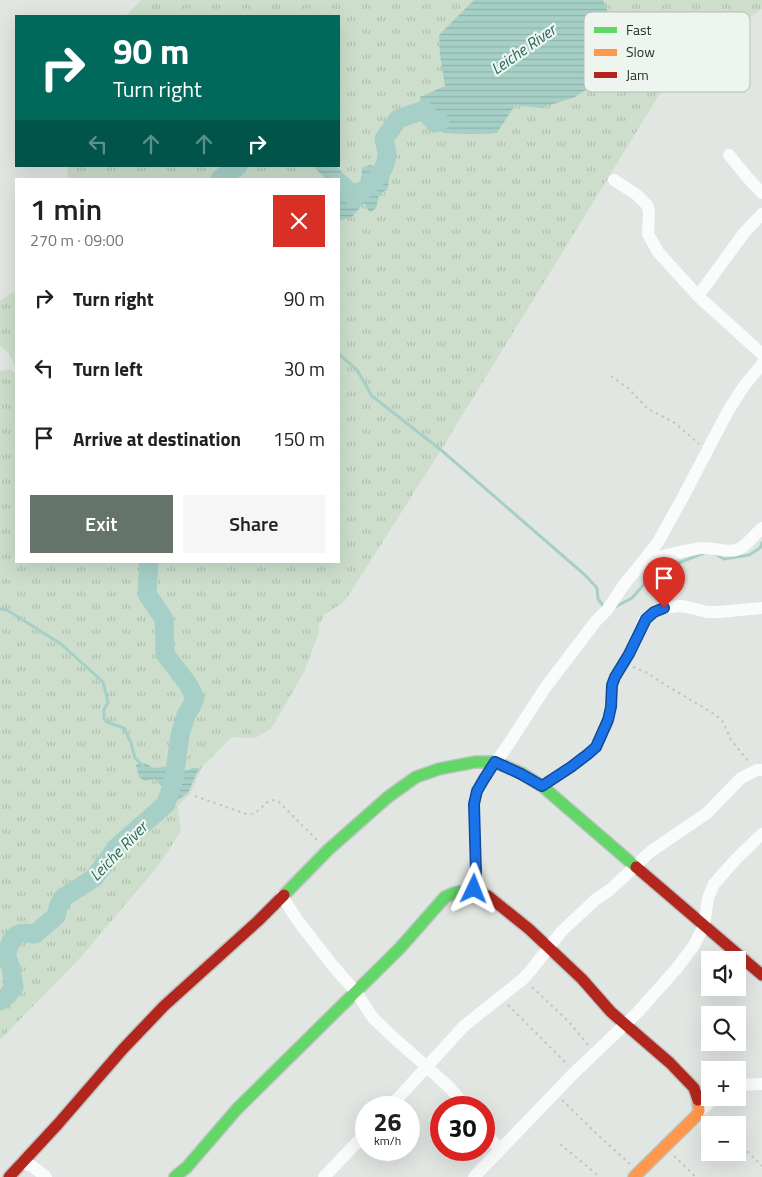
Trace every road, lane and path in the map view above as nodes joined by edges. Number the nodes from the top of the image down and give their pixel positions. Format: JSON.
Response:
{"nodes":[{"id":1,"x":730,"y":156,"type":"dead end"},
{"id":2,"x":614,"y":180,"type":"dead end"},
{"id":3,"x":760,"y":186,"type":"edge"},
{"id":4,"x":762,"y":214,"type":"edge"},
{"id":5,"x":698,"y":296,"type":"junction"},
{"id":6,"x":762,"y":354,"type":"edge"},
{"id":7,"x":762,"y":364,"type":"edge"},
{"id":8,"x":611,"y":376,"type":"dead end"},
{"id":9,"x":708,"y":449,"type":"junction"},
{"id":10,"x":762,"y":528,"type":"edge"},
{"id":11,"x":644,"y":561,"type":"junction"},
{"id":12,"x":762,"y":608,"type":"edge"},
{"id":13,"x":624,"y":662,"type":"junction"},
{"id":14,"x":495,"y":762,"type":"junction"},
{"id":15,"x":760,"y":770,"type":"edge"},
{"id":16,"x":542,"y":786,"type":"junction"},
{"id":17,"x":195,"y":796,"type":"dead end"},
{"id":18,"x":762,"y":834,"type":"edge"},
{"id":19,"x":328,"y":850,"type":"junction"},
{"id":20,"x":635,"y":866,"type":"junction"},
{"id":21,"x":474,"y":889,"type":"junction"},
{"id":22,"x":282,"y":896,"type":"junction"},
{"id":23,"x":704,"y":926,"type":"junction"},
{"id":24,"x":549,"y":948,"type":"junction"},
{"id":25,"x":762,"y":975,"type":"edge"},
{"id":26,"x":523,"y":979,"type":"junction"},
{"id":27,"x":356,"y":992,"type":"junction"},
{"id":28,"x":501,"y":998,"type":"junction"},
{"id":29,"x":625,"y":1025,"type":"junction"},
{"id":30,"x":595,"y":1054,"type":"junction"},
{"id":31,"x":426,"y":1066,"type":"junction"},
{"id":32,"x":575,"y":1073,"type":"junction"},
{"id":33,"x":762,"y":1084,"type":"edge"},
{"id":34,"x":746,"y":1085,"type":"edge"},
{"id":35,"x":555,"y":1093,"type":"junction"},
{"id":36,"x":400,"y":1096,"type":"edge"},
{"id":37,"x":457,"y":1096,"type":"edge"},
{"id":38,"x":705,"y":1106,"type":"edge"},
{"id":39,"x":699,"y":1111,"type":"junction"},
{"id":40,"x":495,"y":1143,"type":"edge"},
{"id":41,"x":560,"y":1144,"type":"dead end"},
{"id":42,"x":355,"y":1145,"type":"edge"},
{"id":43,"x":665,"y":1148,"type":"junction"},
{"id":44,"x":501,"y":1149,"type":"junction"},
{"id":45,"x":746,"y":1150,"type":"edge"},
{"id":46,"x":22,"y":1163,"type":"junction"},
{"id":47,"x":762,"y":1166,"type":"edge"},
{"id":48,"x":636,"y":1174,"type":"edge"},
{"id":49,"x":9,"y":1177,"type":"edge"},
{"id":50,"x":46,"y":1177,"type":"edge"},
{"id":51,"x":175,"y":1177,"type":"edge"},
{"id":52,"x":324,"y":1177,"type":"edge"},
{"id":53,"x":474,"y":1177,"type":"edge"},
{"id":54,"x":600,"y":1177,"type":"edge"},
{"id":55,"x":696,"y":1177,"type":"edge"}],
"edges":[{"from":1,"to":3,"type":"street"},
{"from":2,"to":5,"type":"street"},
{"from":4,"to":5,"type":"street"},
{"from":5,"to":6,"type":"street"},
{"from":7,"to":9,"type":"street"},
{"from":8,"to":9,"type":"path"},
{"from":9,"to":11,"type":"street"},
{"from":10,"to":11,"type":"street"},
{"from":11,"to":14,"type":"street"},
{"from":12,"to":13,"type":"street"},
{"from":13,"to":15,"type":"path"},
{"from":13,"to":16,"type":"street"},
{"from":14,"to":16,"type":"street"},
{"from":14,"to":19,"type":"street"},
{"from":14,"to":21,"type":"street"},
{"from":15,"to":20,"type":"street"},
{"from":16,"to":20,"type":"street"},
{"from":17,"to":19,"type":"path"},
{"from":18,"to":23,"type":"street"},
{"from":19,"to":22,"type":"street"},
{"from":20,"to":23,"type":"street"},
{"from":20,"to":24,"type":"street"},
{"from":21,"to":24,"type":"street"},
{"from":21,"to":27,"type":"street"},
{"from":22,"to":27,"type":"street"},
{"from":22,"to":46,"type":"street"},
{"from":23,"to":25,"type":"street"},
{"from":23,"to":29,"type":"street"},
{"from":24,"to":26,"type":"street"},
{"from":24,"to":29,"type":"street"},
{"from":26,"to":28,"type":"street"},
{"from":26,"to":30,"type":"path"},
{"from":27,"to":31,"type":"street"},
{"from":27,"to":51,"type":"street"},
{"from":28,"to":31,"type":"street"},
{"from":28,"to":32,"type":"path"},
{"from":29,"to":30,"type":"street"},
{"from":29,"to":39,"type":"street"},
{"from":30,"to":32,"type":"street"},
{"from":31,"to":36,"type":"street"},
{"from":31,"to":37,"type":"street"},
{"from":32,"to":35,"type":"street"},
{"from":33,"to":34,"type":"street"},
{"from":35,"to":44,"type":"street"},
{"from":35,"to":48,"type":"path"},
{"from":38,"to":39,"type":"street"},
{"from":39,"to":43,"type":"street"},
{"from":40,"to":44,"type":"street"},
{"from":41,"to":54,"type":"path"},
{"from":42,"to":52,"type":"street"},
{"from":43,"to":48,"type":"street"},
{"from":43,"to":55,"type":"path"},
{"from":44,"to":53,"type":"street"},
{"from":45,"to":47,"type":"path"},
{"from":46,"to":49,"type":"street"},
{"from":46,"to":50,"type":"street"}]}
